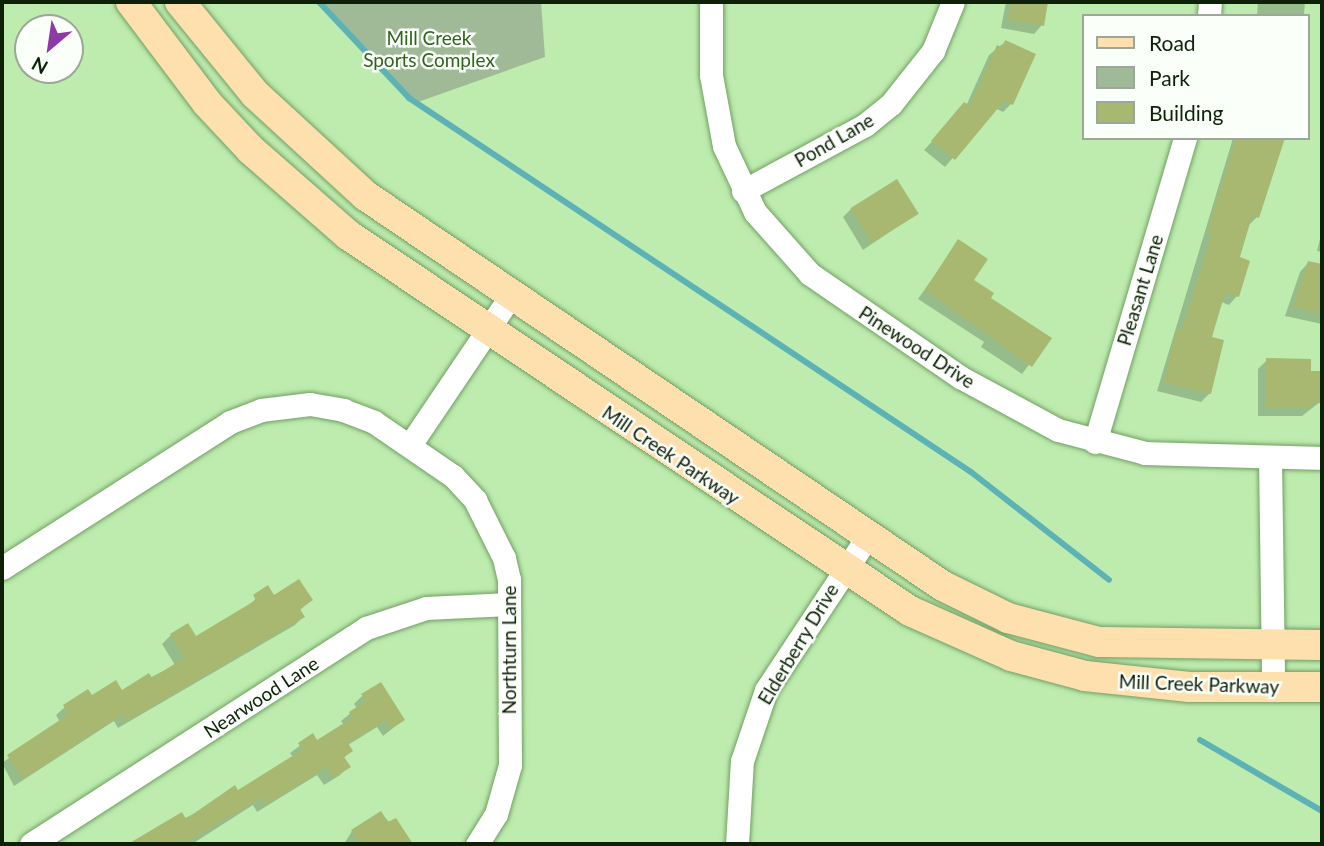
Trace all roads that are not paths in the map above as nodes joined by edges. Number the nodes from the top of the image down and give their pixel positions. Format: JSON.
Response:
{"nodes":[{"id":1,"x":131,"y":2,"type":"edge"},
{"id":2,"x":180,"y":2,"type":"edge"},
{"id":3,"x":711,"y":2,"type":"edge"},
{"id":4,"x":953,"y":2,"type":"edge"},
{"id":5,"x":1184,"y":140,"type":"edge"},
{"id":6,"x":743,"y":191,"type":"junction"},
{"id":7,"x":510,"y":297,"type":"junction"},
{"id":8,"x":487,"y":331,"type":"junction"},
{"id":9,"x":1095,"y":442,"type":"junction"},
{"id":10,"x":410,"y":444,"type":"junction"},
{"id":11,"x":1270,"y":458,"type":"junction"},
{"id":12,"x":1322,"y":458,"type":"edge"},
{"id":13,"x":868,"y":536,"type":"junction"},
{"id":14,"x":2,"y":568,"type":"edge"},
{"id":15,"x":843,"y":570,"type":"junction"},
{"id":16,"x":509,"y":604,"type":"junction"},
{"id":17,"x":1274,"y":645,"type":"junction"},
{"id":18,"x":1322,"y":645,"type":"edge"},
{"id":19,"x":1273,"y":687,"type":"junction"},
{"id":20,"x":1322,"y":687,"type":"edge"},
{"id":21,"x":31,"y":844,"type":"edge"},
{"id":22,"x":477,"y":844,"type":"edge"},
{"id":23,"x":737,"y":844,"type":"edge"}],
"edges":[{"from":1,"to":8,"type":"main road","name":"Mill Creek Parkway"},
{"from":2,"to":7,"type":"main road","name":"Mill Creek Parkway"},
{"from":3,"to":6,"type":"street","name":"Pinewood Drive"},
{"from":4,"to":6,"type":"street","name":"Pond Lane"},
{"from":5,"to":9,"type":"street","name":"Pleasant Lane"},
{"from":6,"to":9,"type":"street","name":"Pinewood Drive"},
{"from":7,"to":8,"type":"street"},
{"from":7,"to":13,"type":"main road","name":"Mill Creek Parkway"},
{"from":8,"to":10,"type":"street"},
{"from":8,"to":15,"type":"main road","name":"Mill Creek Parkway"},
{"from":9,"to":11,"type":"street","name":"Pinewood Drive"},
{"from":10,"to":14,"type":"street","name":"Northturn Lane"},
{"from":10,"to":16,"type":"street","name":"Northturn Lane"},
{"from":11,"to":12,"type":"street","name":"Pinewood Drive"},
{"from":11,"to":17,"type":"street"},
{"from":13,"to":15,"type":"street","name":"Elderberry Drive"},
{"from":13,"to":17,"type":"main road","name":"Mill Creek Parkway"},
{"from":15,"to":19,"type":"main road","name":"Mill Creek Parkway"},
{"from":15,"to":23,"type":"street","name":"Elderberry Drive"},
{"from":16,"to":21,"type":"street","name":"Nearwood Lane"},
{"from":16,"to":22,"type":"street","name":"Northturn Lane"},
{"from":17,"to":18,"type":"main road","name":"Mill Creek Parkway"},
{"from":17,"to":19,"type":"street"},
{"from":19,"to":20,"type":"main road","name":"Mill Creek Parkway"}]}
